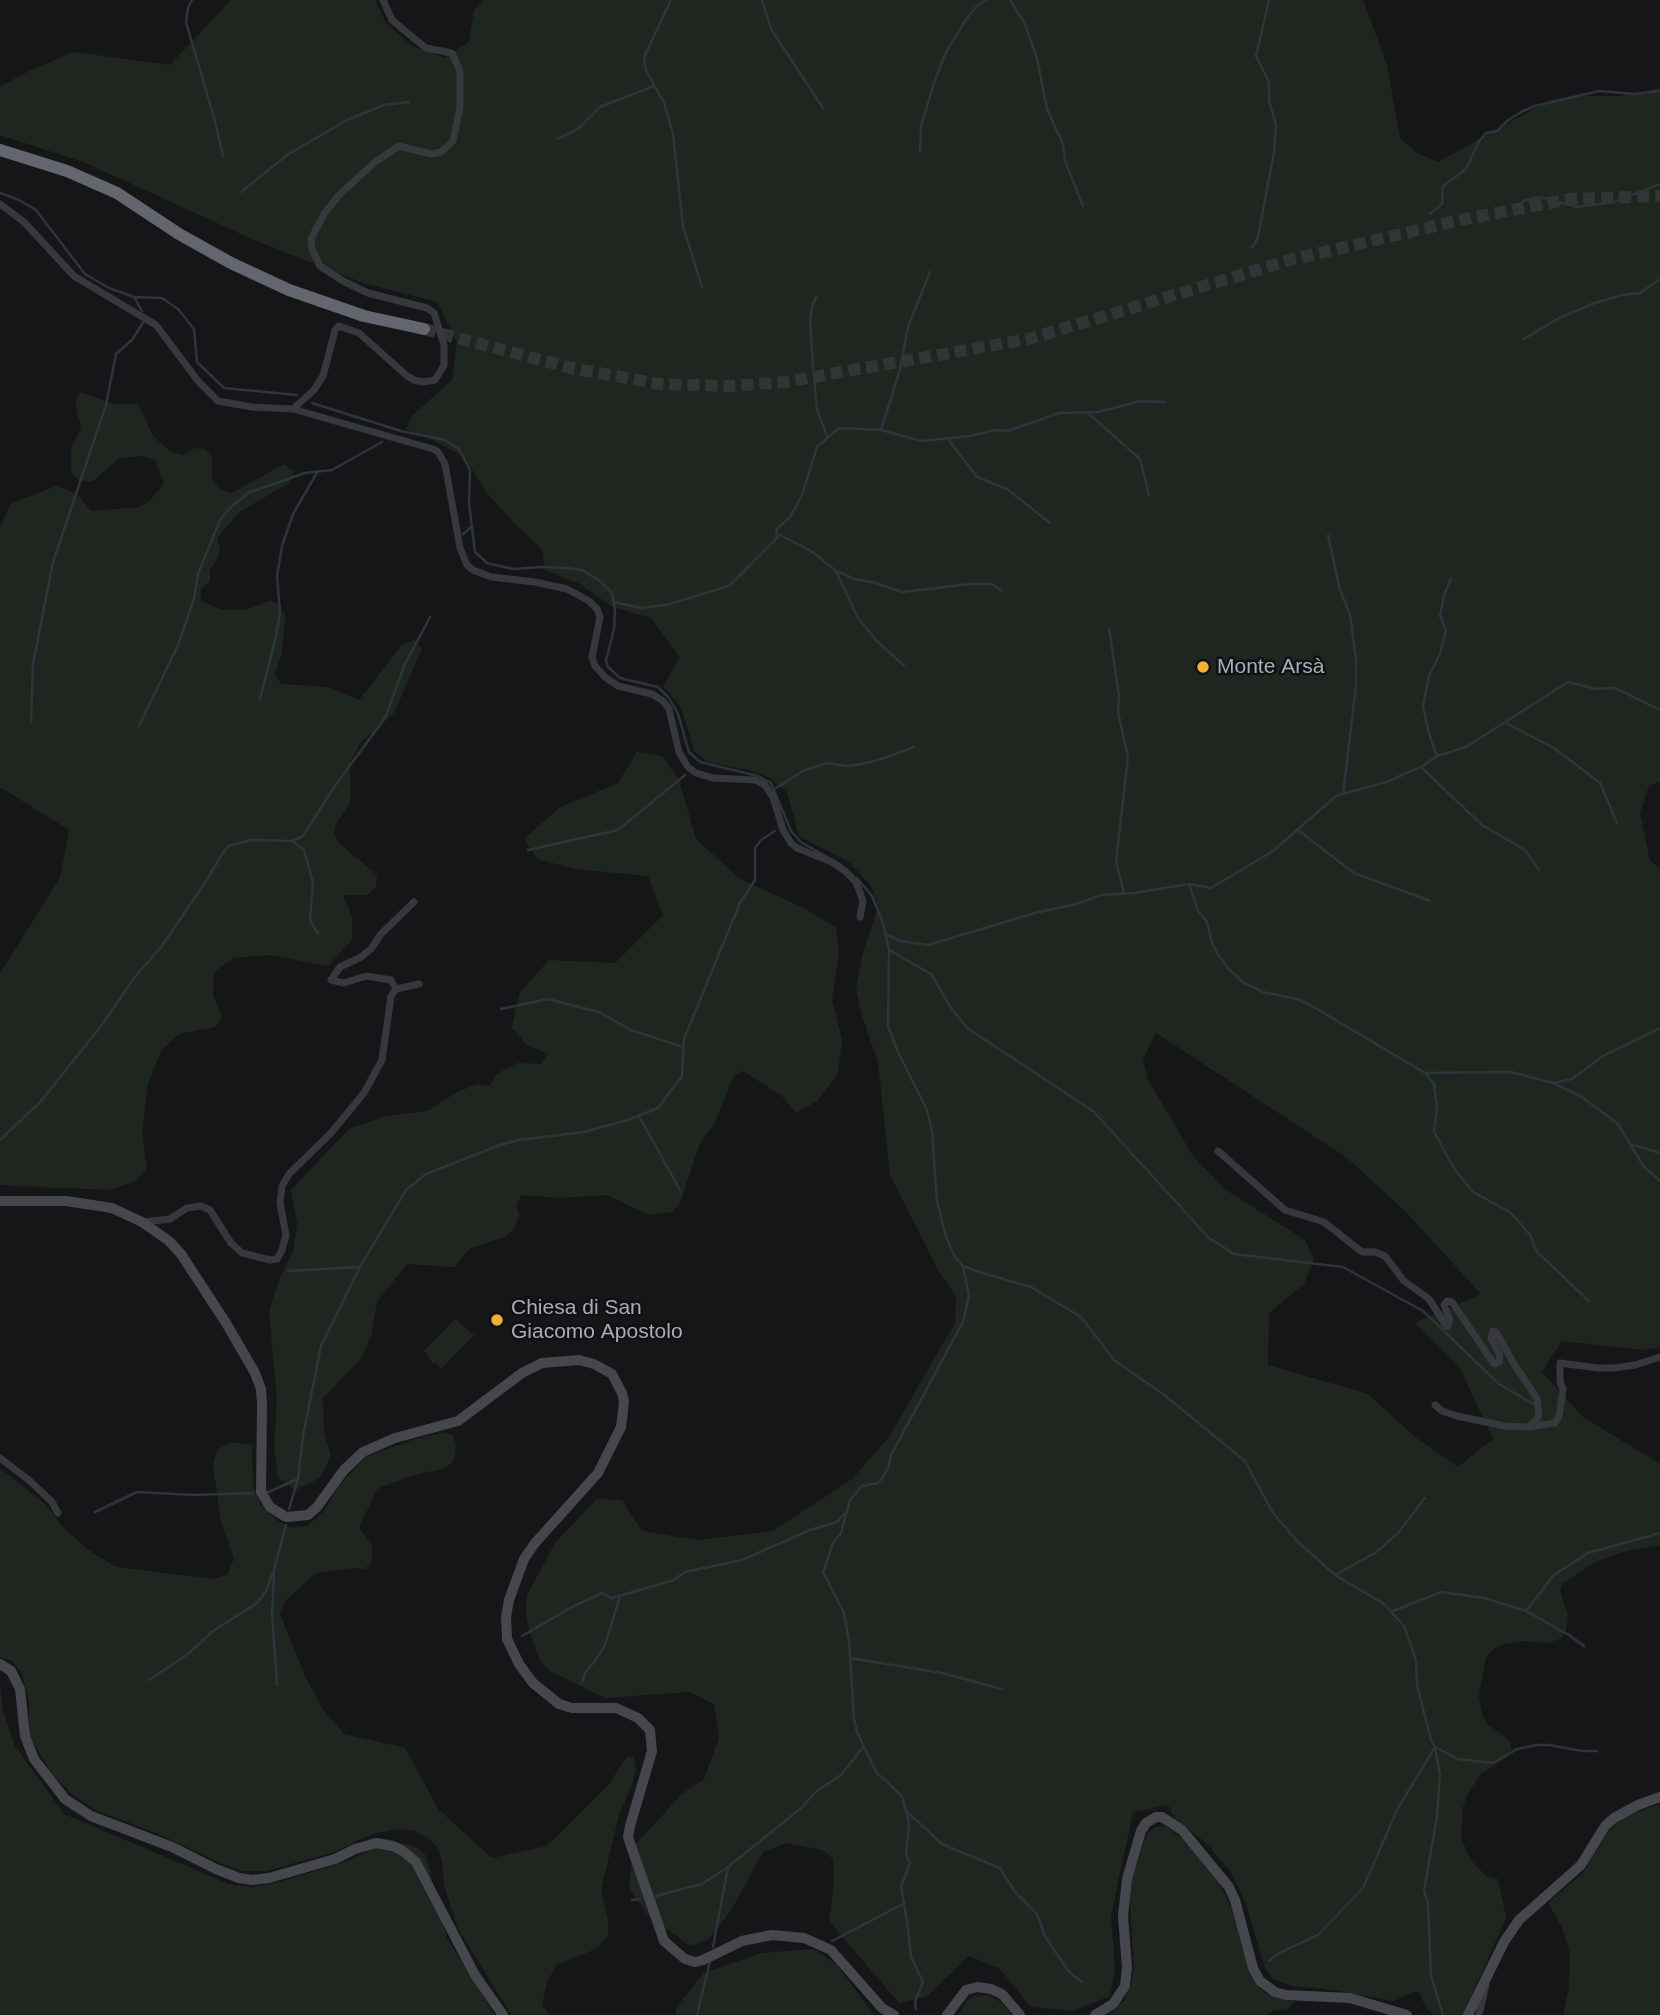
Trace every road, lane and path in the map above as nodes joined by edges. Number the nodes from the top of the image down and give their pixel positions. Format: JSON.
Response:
{"nodes":[{"id":1,"x":383,"y":0,"type":"edge"},
{"id":2,"x":0,"y":150,"type":"edge"},
{"id":3,"x":0,"y":204,"type":"edge"},
{"id":4,"x":424,"y":329,"type":"tunnel mouth"},
{"id":5,"x":293,"y":409,"type":"junction"},
{"id":6,"x":414,"y":902,"type":"dead end"},
{"id":7,"x":860,"y":917,"type":"dead end"},
{"id":8,"x":419,"y":984,"type":"dead end"},
{"id":9,"x":396,"y":989,"type":"junction"},
{"id":10,"x":1218,"y":1151,"type":"dead end"},
{"id":11,"x":0,"y":1200,"type":"edge"},
{"id":12,"x":142,"y":1222,"type":"junction"},
{"id":13,"x":1660,"y":1357,"type":"edge"},
{"id":14,"x":1435,"y":1405,"type":"dead end"},
{"id":15,"x":1528,"y":1427,"type":"junction"},
{"id":16,"x":0,"y":1458,"type":"edge"},
{"id":17,"x":58,"y":1513,"type":"dead end"},
{"id":18,"x":0,"y":1664,"type":"edge"},
{"id":19,"x":1660,"y":1797,"type":"edge"},
{"id":20,"x":1490,"y":1971,"type":"junction"},
{"id":21,"x":503,"y":2015,"type":"edge"},
{"id":22,"x":894,"y":2015,"type":"edge"},
{"id":23,"x":947,"y":2015,"type":"edge"},
{"id":24,"x":1020,"y":2015,"type":"edge"},
{"id":25,"x":1095,"y":2015,"type":"edge"},
{"id":26,"x":1408,"y":2015,"type":"edge"},
{"id":27,"x":1468,"y":2015,"type":"edge"},
{"id":28,"x":1479,"y":2015,"type":"edge"}],
"edges":[{"from":1,"to":5,"type":"street"},
{"from":2,"to":4,"type":"highway"},
{"from":3,"to":5,"type":"street"},
{"from":5,"to":7,"type":"street"},
{"from":6,"to":9,"type":"street"},
{"from":8,"to":9,"type":"street"},
{"from":9,"to":12,"type":"street"},
{"from":10,"to":15,"type":"street"},
{"from":11,"to":12,"type":"street"},
{"from":12,"to":22,"type":"street"},
{"from":13,"to":15,"type":"street"},
{"from":14,"to":15,"type":"street"},
{"from":16,"to":17,"type":"street"},
{"from":18,"to":21,"type":"street"},
{"from":19,"to":20,"type":"street"},
{"from":20,"to":27,"type":"street"},
{"from":20,"to":28,"type":"street"},
{"from":23,"to":24,"type":"street"},
{"from":25,"to":26,"type":"street"}]}
